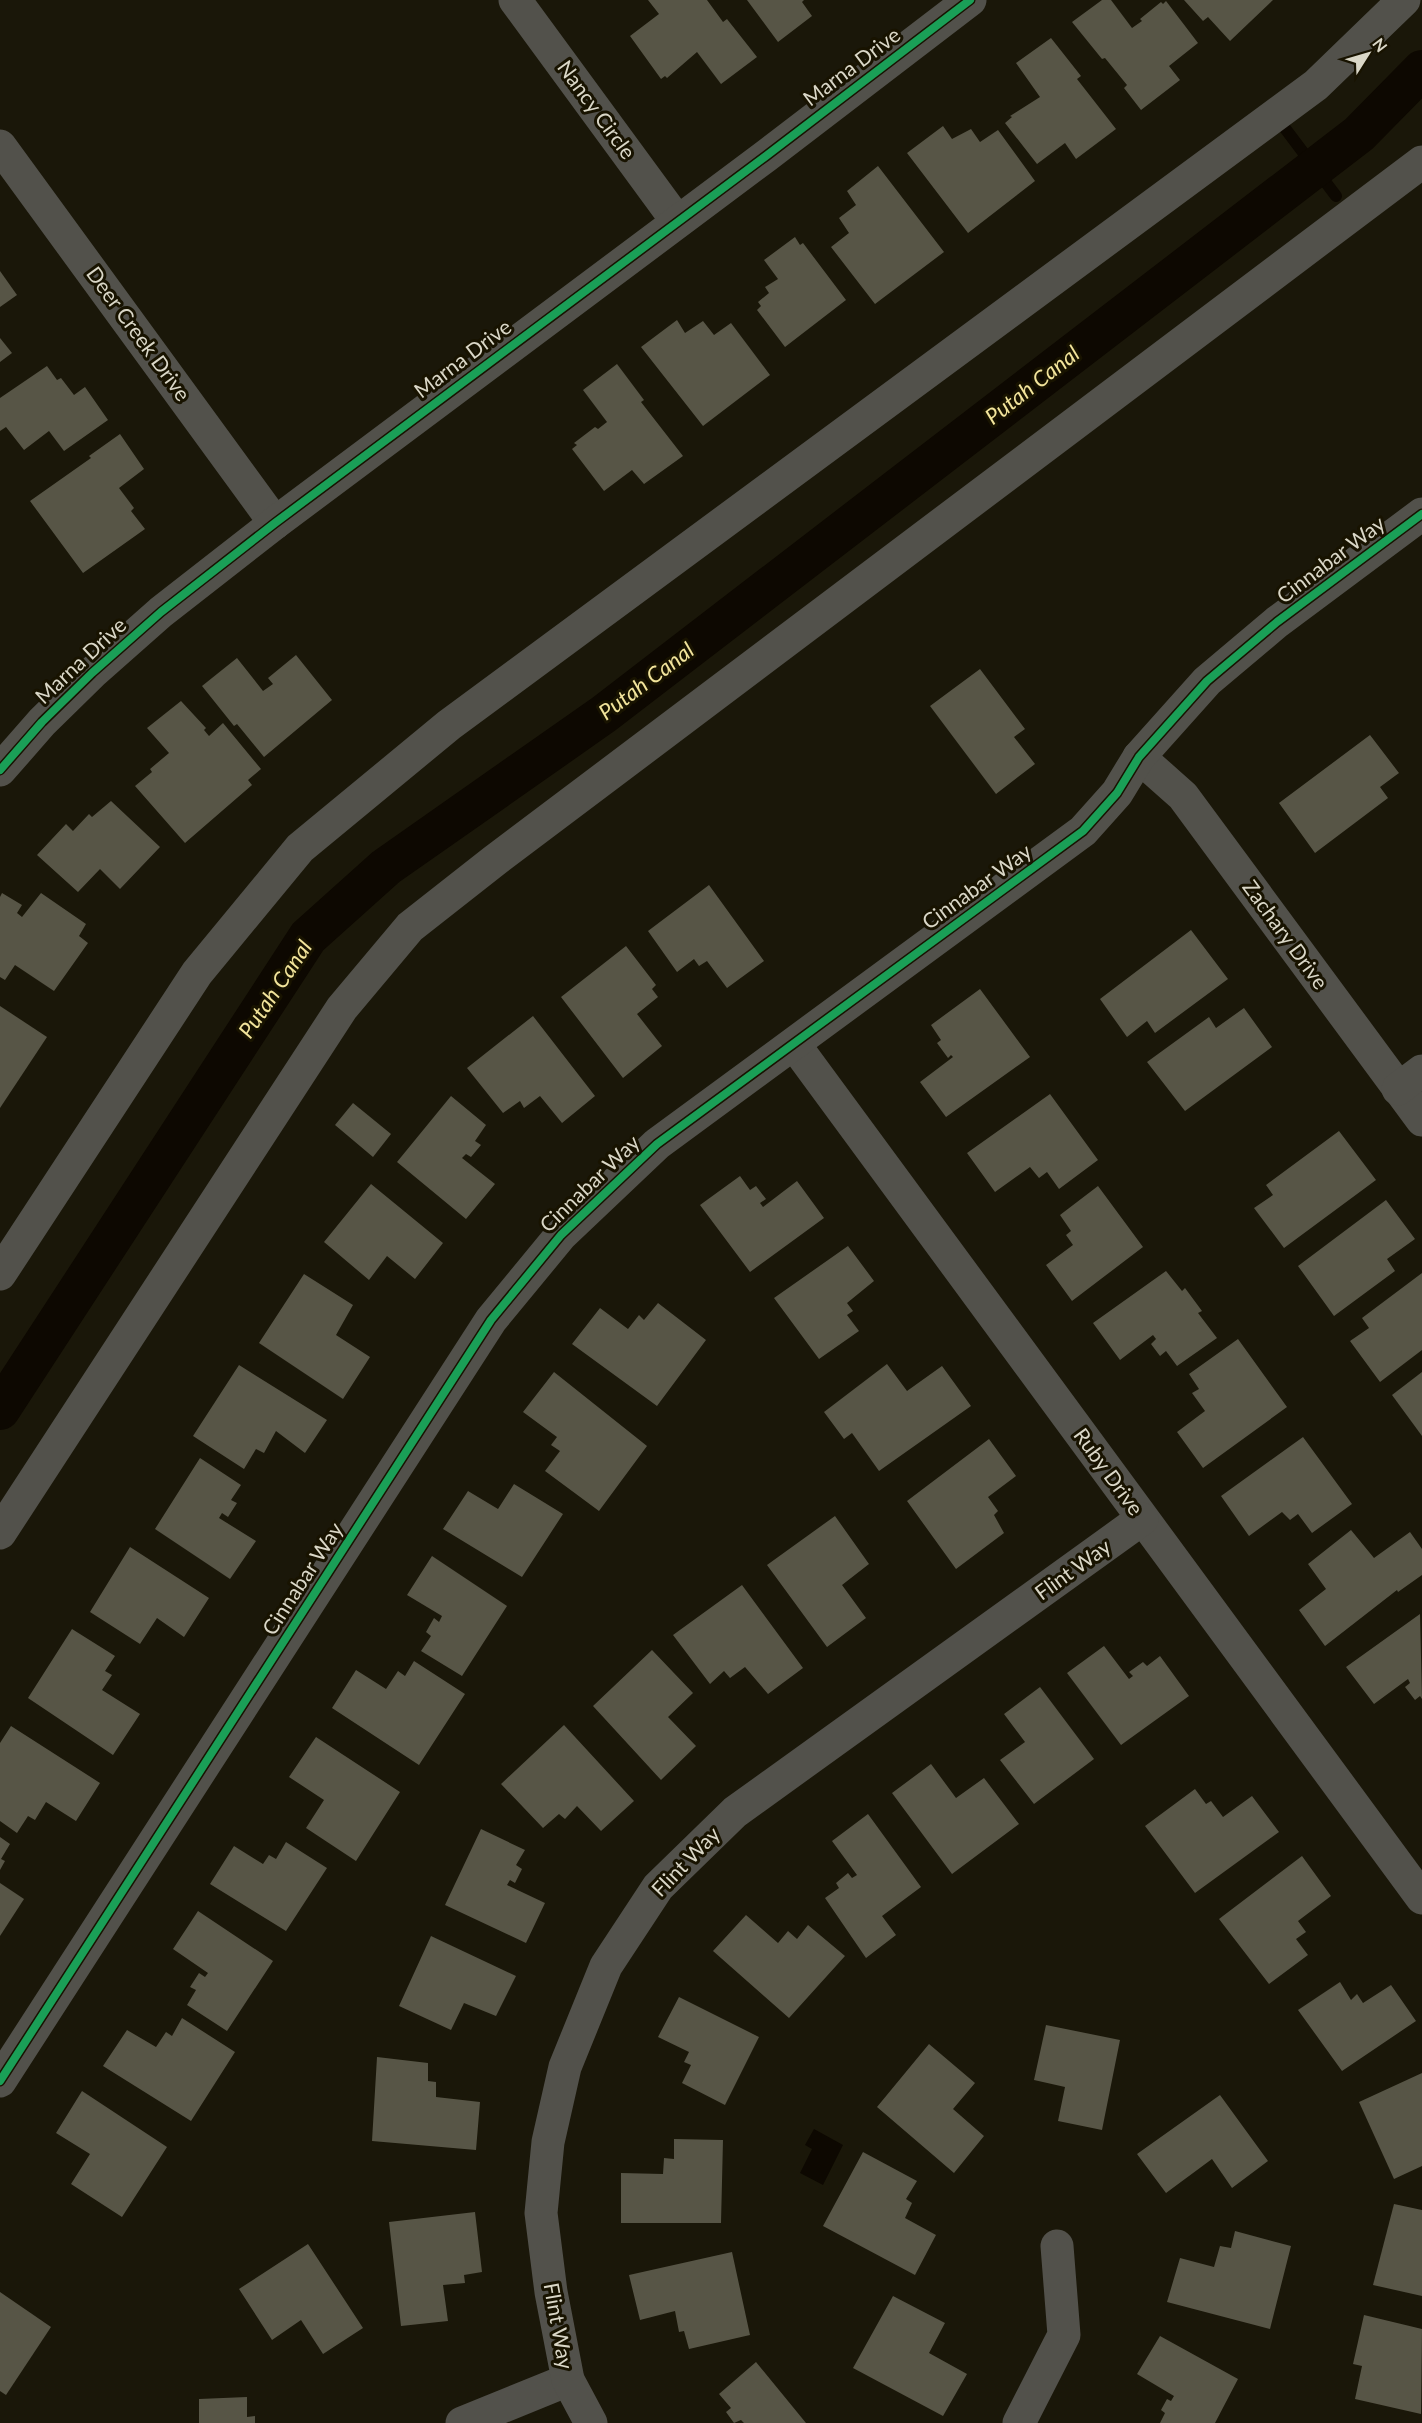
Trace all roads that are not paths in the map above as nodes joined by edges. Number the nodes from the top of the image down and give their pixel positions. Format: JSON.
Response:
{"nodes":[{"id":1,"x":515,"y":0,"type":"edge"},
{"id":2,"x":969,"y":0,"type":"edge"},
{"id":3,"x":1404,"y":0,"type":"edge"},
{"id":4,"x":0,"y":146,"type":"edge"},
{"id":5,"x":1422,"y":162,"type":"edge"},
{"id":6,"x":676,"y":221,"type":"junction"},
{"id":7,"x":1422,"y":514,"type":"edge"},
{"id":8,"x":275,"y":522,"type":"junction"},
{"id":9,"x":1139,"y":757,"type":"junction"},
{"id":10,"x":0,"y":770,"type":"edge"},
{"id":11,"x":794,"y":1044,"type":"junction"},
{"id":12,"x":1410,"y":1080,"type":"edge"},
{"id":13,"x":1422,"y":1120,"type":"edge"},
{"id":14,"x":0,"y":1274,"type":"edge"},
{"id":15,"x":1142,"y":1519,"type":"junction"},
{"id":16,"x":0,"y":1533,"type":"edge"},
{"id":17,"x":1422,"y":1898,"type":"edge"},
{"id":18,"x":0,"y":2081,"type":"edge"},
{"id":19,"x":1057,"y":2246,"type":"dead end"},
{"id":20,"x":568,"y":2380,"type":"junction"},
{"id":21,"x":462,"y":2423,"type":"edge"},
{"id":22,"x":591,"y":2423,"type":"edge"},
{"id":23,"x":1019,"y":2423,"type":"edge"}],
"edges":[{"from":1,"to":6,"type":"street","name":"Nancy Circle"},
{"from":2,"to":6,"type":"street","name":"Marna Drive"},
{"from":3,"to":14,"type":"street"},
{"from":4,"to":8,"type":"street","name":"Deer Creek Drive"},
{"from":5,"to":16,"type":"street"},
{"from":6,"to":8,"type":"street","name":"Marna Drive"},
{"from":7,"to":9,"type":"street","name":"Cinnabar Way"},
{"from":8,"to":10,"type":"street","name":"Marna Drive"},
{"from":9,"to":11,"type":"street","name":"Cinnabar Way"},
{"from":9,"to":12,"type":"street","name":"Zachary Drive"},
{"from":11,"to":15,"type":"street","name":"Ruby Drive"},
{"from":11,"to":18,"type":"street","name":"Cinnabar Way"},
{"from":12,"to":13,"type":"street","name":"Zachary Drive"},
{"from":15,"to":17,"type":"street","name":"Ruby Drive"},
{"from":15,"to":20,"type":"street","name":"Flint Way"},
{"from":19,"to":23,"type":"street"},
{"from":20,"to":21,"type":"street"},
{"from":20,"to":22,"type":"street","name":"Flint Way"}]}
